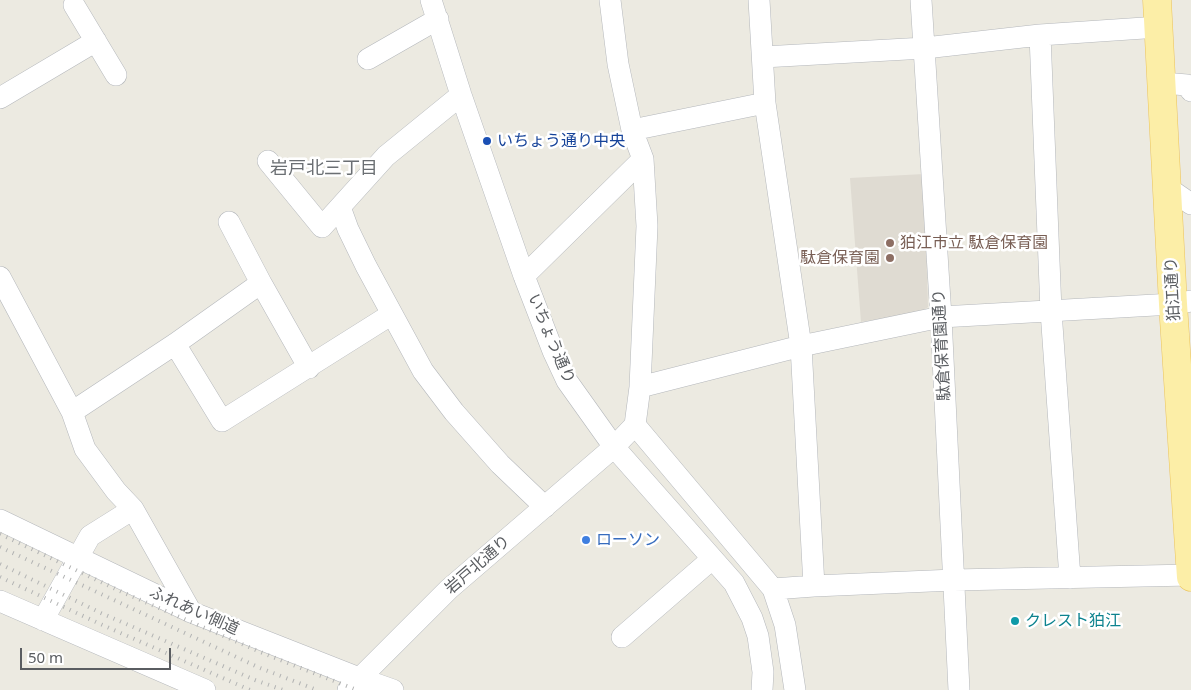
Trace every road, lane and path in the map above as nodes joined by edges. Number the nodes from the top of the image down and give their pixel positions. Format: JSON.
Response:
{"nodes":[{"id":1,"x":610,"y":0,"type":"edge"},
{"id":2,"x":759,"y":0,"type":"edge"},
{"id":3,"x":922,"y":0,"type":"edge"},
{"id":4,"x":1157,"y":0,"type":"edge"},
{"id":5,"x":74,"y":5,"type":"dead end"},
{"id":6,"x":434,"y":10,"type":"edge"},
{"id":7,"x":1159,"y":27,"type":"junction"},
{"id":8,"x":1040,"y":35,"type":"junction"},
{"id":9,"x":96,"y":41,"type":"junction"},
{"id":10,"x":925,"y":48,"type":"junction"},
{"id":11,"x":763,"y":57,"type":"junction"},
{"id":12,"x":368,"y":59,"type":"dead end"},
{"id":13,"x":116,"y":75,"type":"dead end"},
{"id":14,"x":1163,"y":83,"type":"junction"},
{"id":15,"x":1191,"y":91,"type":"edge"},
{"id":16,"x":460,"y":95,"type":"junction"},
{"id":17,"x":0,"y":98,"type":"edge"},
{"id":18,"x":765,"y":103,"type":"junction"},
{"id":19,"x":632,"y":130,"type":"junction"},
{"id":20,"x":643,"y":159,"type":"junction"},
{"id":21,"x":268,"y":161,"type":"dead end"},
{"id":22,"x":1168,"y":188,"type":"junction"},
{"id":23,"x":1191,"y":204,"type":"edge"},
{"id":24,"x":340,"y":207,"type":"junction"},
{"id":25,"x":229,"y":222,"type":"dead end"},
{"id":26,"x":524,"y":276,"type":"junction"},
{"id":27,"x":0,"y":277,"type":"edge"},
{"id":28,"x":261,"y":284,"type":"junction"},
{"id":29,"x":1182,"y":302,"type":"edge"},
{"id":30,"x":1051,"y":311,"type":"junction"},
{"id":31,"x":392,"y":314,"type":"junction"},
{"id":32,"x":941,"y":317,"type":"junction"},
{"id":33,"x":174,"y":344,"type":"junction"},
{"id":34,"x":801,"y":346,"type":"junction"},
{"id":35,"x":309,"y":368,"type":"junction"},
{"id":36,"x":640,"y":387,"type":"junction"},
{"id":37,"x":72,"y":412,"type":"junction"},
{"id":38,"x":635,"y":426,"type":"junction"},
{"id":39,"x":614,"y":447,"type":"junction"},
{"id":40,"x":545,"y":507,"type":"junction"},
{"id":41,"x":133,"y":509,"type":"junction"},
{"id":42,"x":0,"y":520,"type":"edge"},
{"id":43,"x":77,"y":556,"type":"junction"},
{"id":44,"x":712,"y":559,"type":"junction"},
{"id":45,"x":1191,"y":576,"type":"edge"},
{"id":46,"x":1070,"y":578,"type":"junction"},
{"id":47,"x":954,"y":580,"type":"junction"},
{"id":48,"x":814,"y":586,"type":"junction"},
{"id":49,"x":774,"y":589,"type":"junction"},
{"id":50,"x":0,"y":601,"type":"edge"},
{"id":51,"x":191,"y":612,"type":"junction"},
{"id":52,"x":43,"y":620,"type":"junction"},
{"id":53,"x":622,"y":637,"type":"dead end"},
{"id":54,"x":353,"y":684,"type":"edge"},
{"id":55,"x":205,"y":690,"type":"edge"},
{"id":56,"x":393,"y":690,"type":"edge"},
{"id":57,"x":762,"y":690,"type":"edge"},
{"id":58,"x":795,"y":690,"type":"edge"},
{"id":59,"x":959,"y":690,"type":"edge"}],
"edges":[{"from":1,"to":19,"type":"street"},
{"from":2,"to":11,"type":"street"},
{"from":3,"to":10,"type":"street","name":"駄倉保育園通り"},
{"from":4,"to":7,"type":"main road","name":"狛江通り"},
{"from":5,"to":9,"type":"street"},
{"from":6,"to":12,"type":"street"},
{"from":6,"to":16,"type":"street","name":"いちょう通り"},
{"from":7,"to":8,"type":"street"},
{"from":7,"to":14,"type":"main road","name":"狛江通り"},
{"from":8,"to":10,"type":"street"},
{"from":8,"to":30,"type":"street"},
{"from":9,"to":13,"type":"street"},
{"from":9,"to":17,"type":"street"},
{"from":10,"to":11,"type":"street"},
{"from":10,"to":32,"type":"street","name":"駄倉保育園通り"},
{"from":11,"to":18,"type":"street"},
{"from":14,"to":15,"type":"street"},
{"from":14,"to":22,"type":"main road","name":"狛江通り"},
{"from":16,"to":24,"type":"street"},
{"from":16,"to":26,"type":"street","name":"いちょう通り"},
{"from":18,"to":19,"type":"street"},
{"from":18,"to":34,"type":"street"},
{"from":19,"to":20,"type":"street"},
{"from":20,"to":26,"type":"street"},
{"from":20,"to":36,"type":"street"},
{"from":21,"to":24,"type":"street"},
{"from":22,"to":23,"type":"street"},
{"from":22,"to":29,"type":"main road","name":"狛江通り"},
{"from":24,"to":31,"type":"street"},
{"from":25,"to":28,"type":"street"},
{"from":26,"to":39,"type":"street","name":"いちょう通り"},
{"from":27,"to":37,"type":"street"},
{"from":28,"to":33,"type":"street"},
{"from":28,"to":35,"type":"street"},
{"from":29,"to":30,"type":"street"},
{"from":29,"to":45,"type":"main road","name":"狛江通り"},
{"from":30,"to":32,"type":"street"},
{"from":30,"to":46,"type":"street"},
{"from":31,"to":35,"type":"street"},
{"from":31,"to":40,"type":"street"},
{"from":32,"to":34,"type":"street"},
{"from":32,"to":47,"type":"street","name":"駄倉保育園通り"},
{"from":33,"to":35,"type":"street"},
{"from":33,"to":37,"type":"street"},
{"from":34,"to":36,"type":"street"},
{"from":34,"to":48,"type":"street"},
{"from":36,"to":38,"type":"street"},
{"from":37,"to":41,"type":"street"},
{"from":38,"to":39,"type":"street","name":"岩戸北通り"},
{"from":38,"to":49,"type":"street"},
{"from":39,"to":40,"type":"street","name":"岩戸北通り"},
{"from":39,"to":44,"type":"street","name":"いちょう通り"},
{"from":40,"to":54,"type":"street","name":"岩戸北通り"},
{"from":41,"to":43,"type":"street"},
{"from":41,"to":51,"type":"street"},
{"from":42,"to":43,"type":"street","name":"ふれあい側道"},
{"from":43,"to":51,"type":"street","name":"ふれあい側道"},
{"from":43,"to":52,"type":"street"},
{"from":44,"to":53,"type":"street"},
{"from":44,"to":57,"type":"street","name":"いちょう通り"},
{"from":45,"to":46,"type":"street"},
{"from":46,"to":47,"type":"street"},
{"from":47,"to":48,"type":"street"},
{"from":47,"to":59,"type":"street","name":"駄倉保育園通り"},
{"from":48,"to":49,"type":"street"},
{"from":49,"to":58,"type":"street"},
{"from":50,"to":52,"type":"street"},
{"from":51,"to":54,"type":"street","name":"ふれあい側道"},
{"from":52,"to":55,"type":"street"},
{"from":54,"to":56,"type":"street","name":"ふれあい側道"}]}
